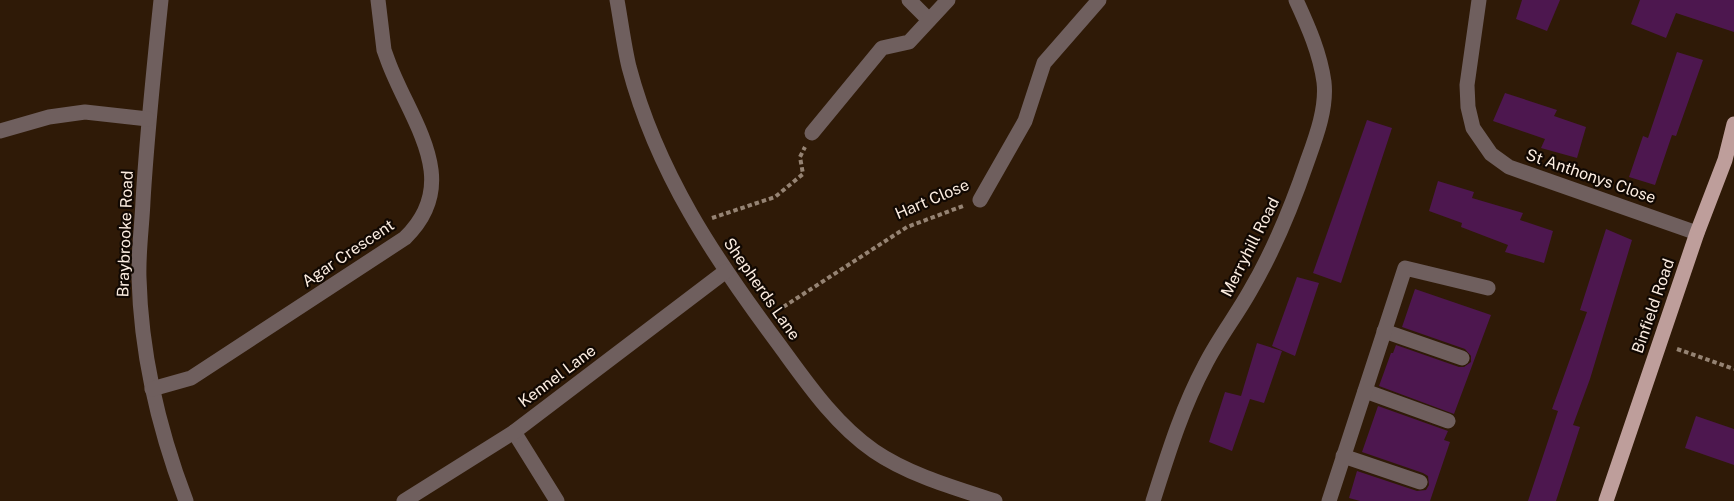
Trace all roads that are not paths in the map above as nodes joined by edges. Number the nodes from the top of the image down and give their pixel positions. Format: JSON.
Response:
{"nodes":[{"id":1,"x":161,"y":0,"type":"edge"},
{"id":2,"x":378,"y":0,"type":"edge"},
{"id":3,"x":618,"y":0,"type":"edge"},
{"id":4,"x":909,"y":0,"type":"edge"},
{"id":5,"x":948,"y":0,"type":"edge"},
{"id":6,"x":1099,"y":0,"type":"edge"},
{"id":7,"x":1296,"y":0,"type":"edge"},
{"id":8,"x":1479,"y":0,"type":"edge"},
{"id":9,"x":929,"y":20,"type":"junction"},
{"id":10,"x":148,"y":119,"type":"junction"},
{"id":11,"x":1734,"y":124,"type":"edge"},
{"id":12,"x":0,"y":130,"type":"edge"},
{"id":13,"x":812,"y":133,"type":"road end"},
{"id":14,"x":980,"y":200,"type":"road end"},
{"id":15,"x":1697,"y":232,"type":"junction"},
{"id":16,"x":726,"y":271,"type":"junction"},
{"id":17,"x":1488,"y":288,"type":"dead end"},
{"id":18,"x":1384,"y":331,"type":"junction"},
{"id":19,"x":1462,"y":358,"type":"dead end"},
{"id":20,"x":152,"y":389,"type":"junction"},
{"id":21,"x":1365,"y":391,"type":"junction"},
{"id":22,"x":1448,"y":421,"type":"dead end"},
{"id":23,"x":514,"y":432,"type":"junction"},
{"id":24,"x":1343,"y":456,"type":"junction"},
{"id":25,"x":1420,"y":482,"type":"dead end"},
{"id":26,"x":186,"y":501,"type":"edge"},
{"id":27,"x":404,"y":501,"type":"edge"},
{"id":28,"x":557,"y":501,"type":"edge"},
{"id":29,"x":995,"y":501,"type":"edge"},
{"id":30,"x":1153,"y":501,"type":"edge"},
{"id":31,"x":1329,"y":501,"type":"edge"},
{"id":32,"x":1606,"y":501,"type":"edge"}],
"edges":[{"from":1,"to":10,"type":"street","name":"Braybrooke Road"},
{"from":2,"to":20,"type":"street","name":"Agar Crescent"},
{"from":3,"to":16,"type":"street","name":"Shepherds Lane"},
{"from":4,"to":9,"type":"street"},
{"from":5,"to":9,"type":"street"},
{"from":6,"to":14,"type":"street","name":"Hart Close"},
{"from":7,"to":30,"type":"street","name":"Merryhill Road"},
{"from":8,"to":15,"type":"street","name":"St Anthonys Close"},
{"from":9,"to":13,"type":"street"},
{"from":10,"to":12,"type":"street"},
{"from":10,"to":20,"type":"street","name":"Braybrooke Road"},
{"from":11,"to":15,"type":"main road","name":"Binfield Road"},
{"from":15,"to":32,"type":"main road","name":"Binfield Road"},
{"from":16,"to":23,"type":"street","name":"Kennel Lane"},
{"from":16,"to":29,"type":"street","name":"Shepherds Lane"},
{"from":17,"to":18,"type":"street"},
{"from":18,"to":19,"type":"street"},
{"from":18,"to":21,"type":"street"},
{"from":20,"to":26,"type":"street","name":"Braybrooke Road"},
{"from":21,"to":22,"type":"street"},
{"from":21,"to":24,"type":"street"},
{"from":23,"to":27,"type":"street","name":"Kennel Lane"},
{"from":23,"to":28,"type":"street"},
{"from":24,"to":25,"type":"street"},
{"from":24,"to":31,"type":"street"}]}
